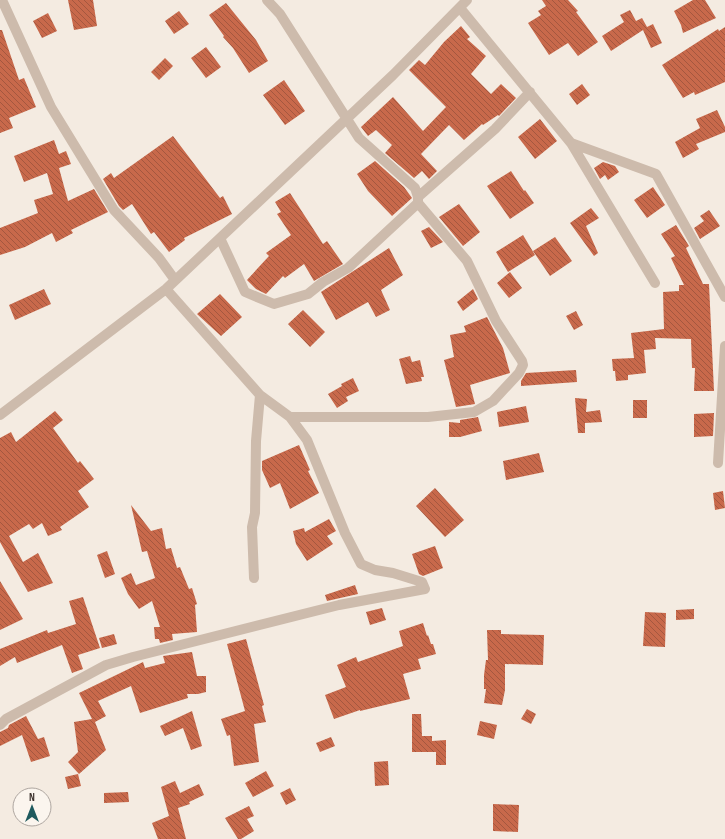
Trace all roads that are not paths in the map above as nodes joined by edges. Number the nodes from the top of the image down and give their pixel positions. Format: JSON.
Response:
{"nodes":[{"id":1,"x":2,"y":0,"type":"edge"},
{"id":2,"x":267,"y":0,"type":"edge"},
{"id":3,"x":464,"y":4,"type":"edge"},
{"id":4,"x":530,"y":92,"type":"junction"},
{"id":5,"x":347,"y":117,"type":"junction"},
{"id":6,"x":571,"y":143,"type":"junction"},
{"id":7,"x":418,"y":200,"type":"junction"},
{"id":8,"x":220,"y":238,"type":"junction"},
{"id":9,"x":175,"y":280,"type":"junction"},
{"id":10,"x":655,"y":283,"type":"dead end"},
{"id":11,"x":166,"y":289,"type":"junction"},
{"id":12,"x":725,"y":297,"type":"edge"},
{"id":13,"x":725,"y":346,"type":"edge"},
{"id":14,"x":260,"y":395,"type":"junction"},
{"id":15,"x":0,"y":416,"type":"edge"},
{"id":16,"x":290,"y":417,"type":"junction"},
{"id":17,"x":718,"y":463,"type":"dead end"},
{"id":18,"x":254,"y":578,"type":"dead end"},
{"id":19,"x":0,"y":725,"type":"edge"}],
"edges":[{"from":1,"to":9,"type":"street"},
{"from":2,"to":5,"type":"street"},
{"from":3,"to":4,"type":"street"},
{"from":3,"to":5,"type":"street"},
{"from":4,"to":6,"type":"street"},
{"from":4,"to":7,"type":"street"},
{"from":5,"to":7,"type":"street"},
{"from":5,"to":8,"type":"street"},
{"from":6,"to":10,"type":"street"},
{"from":6,"to":12,"type":"street"},
{"from":7,"to":8,"type":"street"},
{"from":7,"to":16,"type":"street"},
{"from":8,"to":9,"type":"street"},
{"from":9,"to":11,"type":"street"},
{"from":11,"to":14,"type":"street"},
{"from":11,"to":15,"type":"street"},
{"from":13,"to":17,"type":"street"},
{"from":14,"to":16,"type":"street"},
{"from":14,"to":18,"type":"street"},
{"from":16,"to":19,"type":"street"}]}
